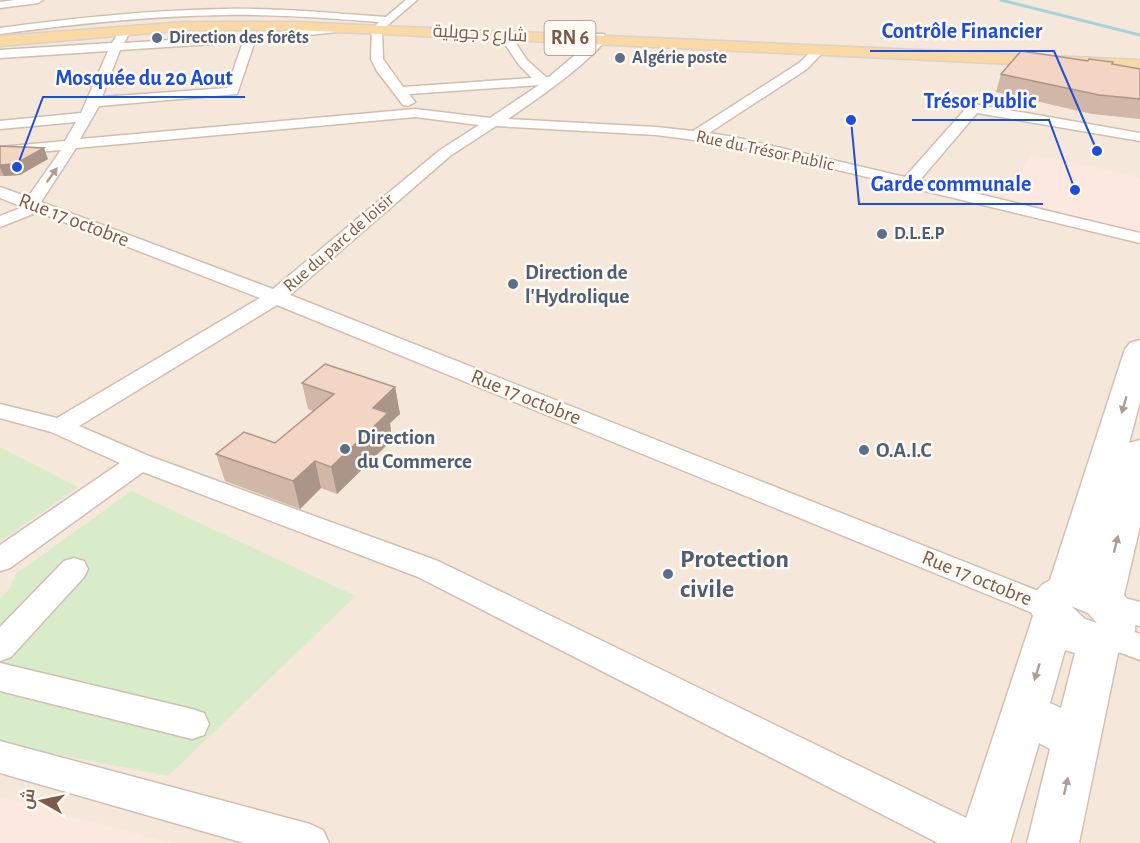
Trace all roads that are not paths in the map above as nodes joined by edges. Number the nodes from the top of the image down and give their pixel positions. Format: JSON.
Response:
{"nodes":[{"id":1,"x":38,"y":0,"type":"edge"},
{"id":2,"x":250,"y":0,"type":"edge"},
{"id":3,"x":412,"y":0,"type":"edge"},
{"id":4,"x":0,"y":5,"type":"edge"},
{"id":5,"x":334,"y":5,"type":"dead end"},
{"id":6,"x":225,"y":12,"type":"junction"},
{"id":7,"x":318,"y":16,"type":"junction"},
{"id":8,"x":303,"y":22,"type":"junction"},
{"id":9,"x":383,"y":25,"type":"junction"},
{"id":10,"x":348,"y":28,"type":"junction"},
{"id":11,"x":126,"y":29,"type":"junction"},
{"id":12,"x":0,"y":32,"type":"edge"},
{"id":13,"x":505,"y":35,"type":"junction"},
{"id":14,"x":250,"y":38,"type":"junction"},
{"id":15,"x":600,"y":38,"type":"junction"},
{"id":16,"x":0,"y":39,"type":"edge"},
{"id":17,"x":118,"y":47,"type":"junction"},
{"id":18,"x":820,"y":49,"type":"junction"},
{"id":19,"x":888,"y":51,"type":"junction"},
{"id":20,"x":0,"y":54,"type":"edge"},
{"id":21,"x":1137,"y":57,"type":"edge"},
{"id":22,"x":548,"y":80,"type":"junction"},
{"id":23,"x":232,"y":91,"type":"junction"},
{"id":24,"x":400,"y":91,"type":"junction"},
{"id":25,"x":94,"y":102,"type":"junction"},
{"id":26,"x":415,"y":113,"type":"junction"},
{"id":27,"x":86,"y":117,"type":"junction"},
{"id":28,"x":234,"y":119,"type":"junction"},
{"id":29,"x":491,"y":122,"type":"junction"},
{"id":30,"x":0,"y":125,"type":"edge"},
{"id":31,"x":697,"y":135,"type":"junction"},
{"id":32,"x":1140,"y":137,"type":"edge"},
{"id":33,"x":70,"y":144,"type":"junction"},
{"id":34,"x":0,"y":151,"type":"edge"},
{"id":35,"x":908,"y":184,"type":"junction"},
{"id":36,"x":0,"y":192,"type":"edge"},
{"id":37,"x":33,"y":206,"type":"junction"},
{"id":38,"x":0,"y":222,"type":"edge"},
{"id":39,"x":1140,"y":238,"type":"edge"},
{"id":40,"x":276,"y":297,"type":"junction"},
{"id":41,"x":1140,"y":349,"type":"edge"},
{"id":42,"x":0,"y":411,"type":"edge"},
{"id":43,"x":60,"y":427,"type":"junction"},
{"id":44,"x":1140,"y":451,"type":"edge"},
{"id":45,"x":140,"y":462,"type":"junction"},
{"id":46,"x":0,"y":560,"type":"edge"},
{"id":47,"x":74,"y":569,"type":"dead end"},
{"id":48,"x":1097,"y":618,"type":"edge"},
{"id":49,"x":0,"y":648,"type":"edge"},
{"id":50,"x":0,"y":677,"type":"edge"},
{"id":51,"x":1024,"y":713,"type":"junction"},
{"id":52,"x":192,"y":724,"type":"dead end"},
{"id":53,"x":1077,"y":739,"type":"junction"},
{"id":54,"x":0,"y":757,"type":"edge"},
{"id":55,"x":310,"y":843,"type":"edge"},
{"id":56,"x":978,"y":843,"type":"edge"},
{"id":57,"x":984,"y":843,"type":"edge"},
{"id":58,"x":1053,"y":843,"type":"edge"}],
"edges":[{"from":1,"to":4,"type":"street"},
{"from":2,"to":6,"type":"street"},
{"from":3,"to":9,"type":"street"},
{"from":5,"to":7,"type":"street"},
{"from":6,"to":7,"type":"street"},
{"from":6,"to":12,"type":"street"},
{"from":7,"to":8,"type":"street"},
{"from":7,"to":9,"type":"street"},
{"from":8,"to":9,"type":"main road","name":"شارع 5 جويلية","number":"RN 6"},
{"from":8,"to":16,"type":"main road","name":"شارع 5 جويلية","number":"RN 6"},
{"from":9,"to":10,"type":"main road","name":"شارع 5 جويلية","number":"RN 6"},
{"from":9,"to":13,"type":"main road","name":"شارع 5 جويلية","number":"RN 6"},
{"from":9,"to":15,"type":"main road","name":"شارع 5 جويلية","number":"RN 6"},
{"from":9,"to":24,"type":"street"},
{"from":10,"to":11,"type":"main road","name":"شارع 5 جويلية","number":"RN 6"},
{"from":10,"to":14,"type":"street"},
{"from":11,"to":16,"type":"main road","name":"شارع 5 جويلية","number":"RN 6"},
{"from":11,"to":17,"type":"street"},
{"from":13,"to":15,"type":"main road","name":"شارع 5 جويلية","number":"RN 6"},
{"from":13,"to":22,"type":"street"},
{"from":14,"to":17,"type":"street"},
{"from":14,"to":23,"type":"street"},
{"from":15,"to":18,"type":"main road","name":"شارع 5 جويلية","number":"RN 6"},
{"from":15,"to":19,"type":"main road","name":"شارع 5 جويلية","number":"RN 6"},
{"from":15,"to":22,"type":"street","name":"Rue du parc de loisir"},
{"from":17,"to":20,"type":"street"},
{"from":17,"to":25,"type":"street"},
{"from":18,"to":19,"type":"main road","name":"شارع 5 جويلية","number":"RN 6"},
{"from":18,"to":31,"type":"street"},
{"from":19,"to":21,"type":"main road","name":"شارع 5 جويلية","number":"RN 6"},
{"from":19,"to":21,"type":"main road","name":"شارع 5 جويلية","number":"RN 6"},
{"from":22,"to":24,"type":"street"},
{"from":22,"to":29,"type":"street","name":"Rue du parc de loisir"},
{"from":23,"to":25,"type":"street"},
{"from":23,"to":28,"type":"street"},
{"from":24,"to":26,"type":"street"},
{"from":25,"to":27,"type":"street"},
{"from":26,"to":28,"type":"street","name":"Rue du Trésor Public"},
{"from":26,"to":29,"type":"street","name":"Rue du Trésor Public"},
{"from":27,"to":30,"type":"street"},
{"from":27,"to":33,"type":"street"},
{"from":28,"to":33,"type":"street","name":"Rue du Trésor Public"},
{"from":29,"to":31,"type":"street","name":"Rue du Trésor Public"},
{"from":29,"to":40,"type":"street","name":"Rue du parc de loisir"},
{"from":31,"to":35,"type":"street","name":"Rue du Trésor Public"},
{"from":32,"to":35,"type":"street"},
{"from":33,"to":34,"type":"street","name":"Rue du Trésor Public"},
{"from":37,"to":33,"type":"street","one_way":true},
{"from":35,"to":39,"type":"street","name":"Rue du Trésor Public"},
{"from":36,"to":37,"type":"street","name":"Rue 17 octobre"},
{"from":37,"to":38,"type":"street"},
{"from":37,"to":40,"type":"street","name":"Rue 17 octobre"},
{"from":40,"to":43,"type":"street","name":"Rue du parc de loisir"},
{"from":40,"to":48,"type":"street","name":"Rue 17 octobre"},
{"from":41,"to":48,"type":"street","one_way":true},
{"from":42,"to":43,"type":"street"},
{"from":43,"to":45,"type":"street"},
{"from":48,"to":44,"type":"street","one_way":true},
{"from":45,"to":46,"type":"street"},
{"from":45,"to":56,"type":"street"},
{"from":47,"to":49,"type":"street"},
{"from":48,"to":51,"type":"street","one_way":true},
{"from":48,"to":53,"type":"street"},
{"from":50,"to":52,"type":"street"},
{"from":51,"to":53,"type":"street"},
{"from":51,"to":57,"type":"street"},
{"from":58,"to":53,"type":"street","one_way":true},
{"from":54,"to":55,"type":"street"}]}
